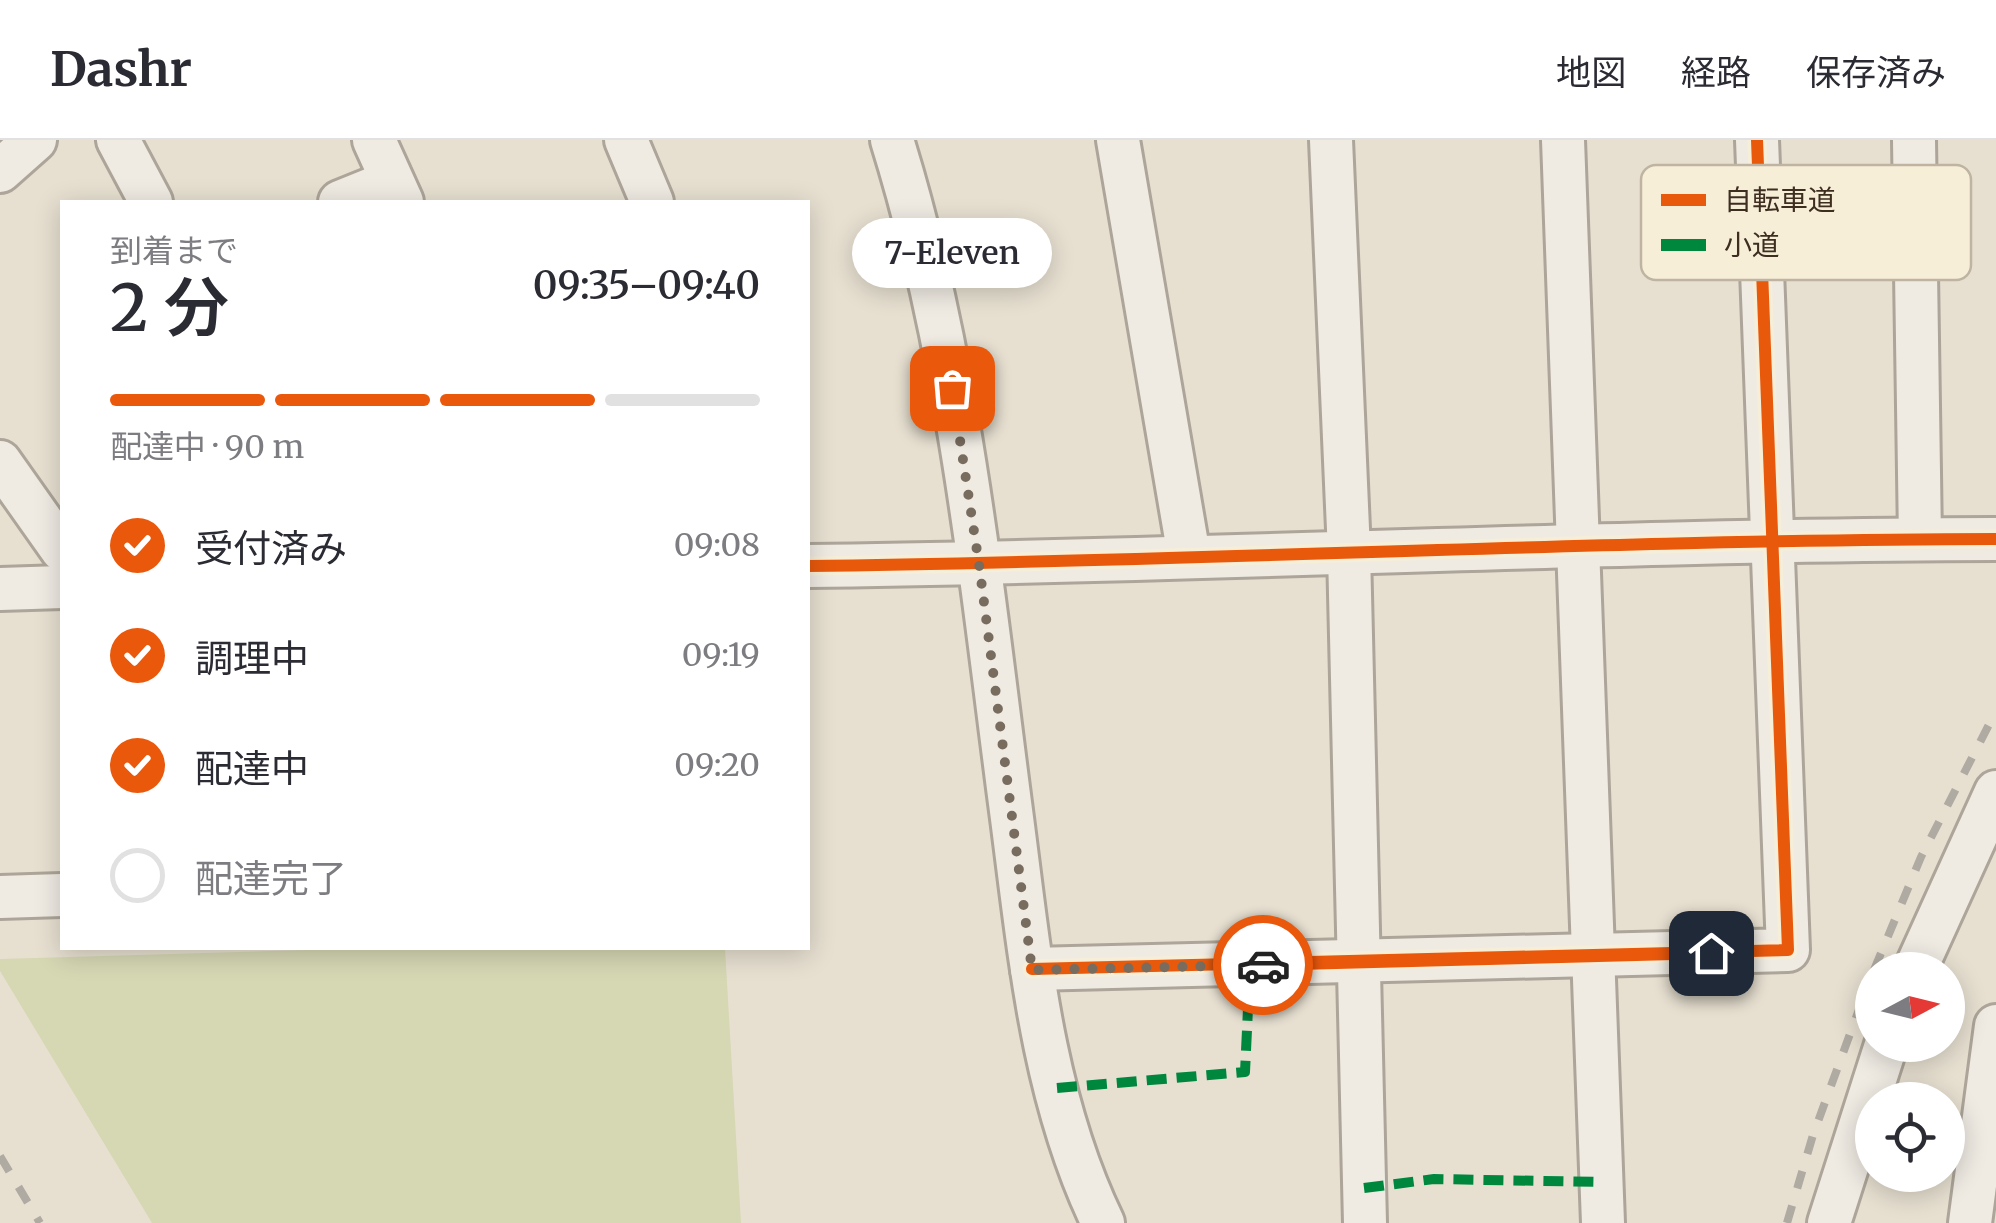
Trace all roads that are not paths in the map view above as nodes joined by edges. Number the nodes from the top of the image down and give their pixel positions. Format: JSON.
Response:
{"nodes":[{"id":1,"x":35,"y":140,"type":"edge"},
{"id":2,"x":118,"y":140,"type":"edge"},
{"id":3,"x":374,"y":140,"type":"edge"},
{"id":4,"x":626,"y":140,"type":"edge"},
{"id":5,"x":892,"y":140,"type":"edge"},
{"id":6,"x":1118,"y":140,"type":"edge"},
{"id":7,"x":1331,"y":140,"type":"edge"},
{"id":8,"x":1563,"y":140,"type":"edge"},
{"id":9,"x":1756,"y":140,"type":"edge"},
{"id":10,"x":1914,"y":140,"type":"edge"},
{"id":11,"x":1757,"y":165,"type":"edge"},
{"id":12,"x":1914,"y":165,"type":"edge"},
{"id":13,"x":0,"y":171,"type":"edge"},
{"id":14,"x":397,"y":192,"type":"edge"},
{"id":15,"x":150,"y":200,"type":"edge"},
{"id":16,"x":351,"y":200,"type":"edge"},
{"id":17,"x":651,"y":200,"type":"edge"},
{"id":18,"x":1761,"y":280,"type":"edge"},
{"id":19,"x":1916,"y":280,"type":"edge"},
{"id":20,"x":0,"y":462,"type":"edge"},
{"id":21,"x":1920,"y":539,"type":"junction"},
{"id":22,"x":1996,"y":539,"type":"edge"},
{"id":23,"x":1770,"y":541,"type":"junction"},
{"id":24,"x":1580,"y":544,"type":"junction"},
{"id":25,"x":60,"y":547,"type":"edge"},
{"id":26,"x":1350,"y":552,"type":"junction"},
{"id":27,"x":1189,"y":556,"type":"junction"},
{"id":28,"x":979,"y":564,"type":"junction"},
{"id":29,"x":810,"y":566,"type":"edge"},
{"id":30,"x":60,"y":587,"type":"edge"},
{"id":31,"x":0,"y":589,"type":"edge"},
{"id":32,"x":1996,"y":792,"type":"edge"},
{"id":33,"x":60,"y":895,"type":"edge"},
{"id":34,"x":0,"y":896,"type":"edge"},
{"id":35,"x":1923,"y":952,"type":"edge"},
{"id":36,"x":1595,"y":956,"type":"junction"},
{"id":37,"x":1360,"y":964,"type":"junction"},
{"id":38,"x":1032,"y":970,"type":"junction"},
{"id":39,"x":1996,"y":1026,"type":"edge"},
{"id":40,"x":1881,"y":1062,"type":"edge"},
{"id":41,"x":1102,"y":1223,"type":"edge"},
{"id":42,"x":1365,"y":1223,"type":"edge"},
{"id":43,"x":1603,"y":1223,"type":"edge"},
{"id":44,"x":1829,"y":1223,"type":"edge"},
{"id":45,"x":1970,"y":1223,"type":"edge"}],
"edges":[{"from":1,"to":13,"type":"street"},
{"from":2,"to":15,"type":"street"},
{"from":3,"to":14,"type":"street"},
{"from":4,"to":17,"type":"street"},
{"from":5,"to":28,"type":"street"},
{"from":6,"to":27,"type":"street"},
{"from":7,"to":26,"type":"street"},
{"from":8,"to":24,"type":"street"},
{"from":9,"to":11,"type":"street"},
{"from":10,"to":12,"type":"street"},
{"from":14,"to":16,"type":"street"},
{"from":18,"to":23,"type":"street"},
{"from":19,"to":21,"type":"street"},
{"from":20,"to":25,"type":"street"},
{"from":21,"to":22,"type":"street"},
{"from":21,"to":23,"type":"street"},
{"from":23,"to":24,"type":"street"},
{"from":23,"to":36,"type":"street"},
{"from":24,"to":26,"type":"street"},
{"from":24,"to":36,"type":"street"},
{"from":26,"to":27,"type":"street"},
{"from":26,"to":37,"type":"street"},
{"from":27,"to":28,"type":"street"},
{"from":28,"to":29,"type":"street"},
{"from":28,"to":38,"type":"street"},
{"from":30,"to":31,"type":"street"},
{"from":32,"to":35,"type":"street"},
{"from":33,"to":34,"type":"street"},
{"from":36,"to":37,"type":"street"},
{"from":36,"to":43,"type":"street"},
{"from":37,"to":38,"type":"street"},
{"from":37,"to":42,"type":"street"},
{"from":38,"to":41,"type":"street"},
{"from":39,"to":45,"type":"street"},
{"from":40,"to":44,"type":"street"}]}
